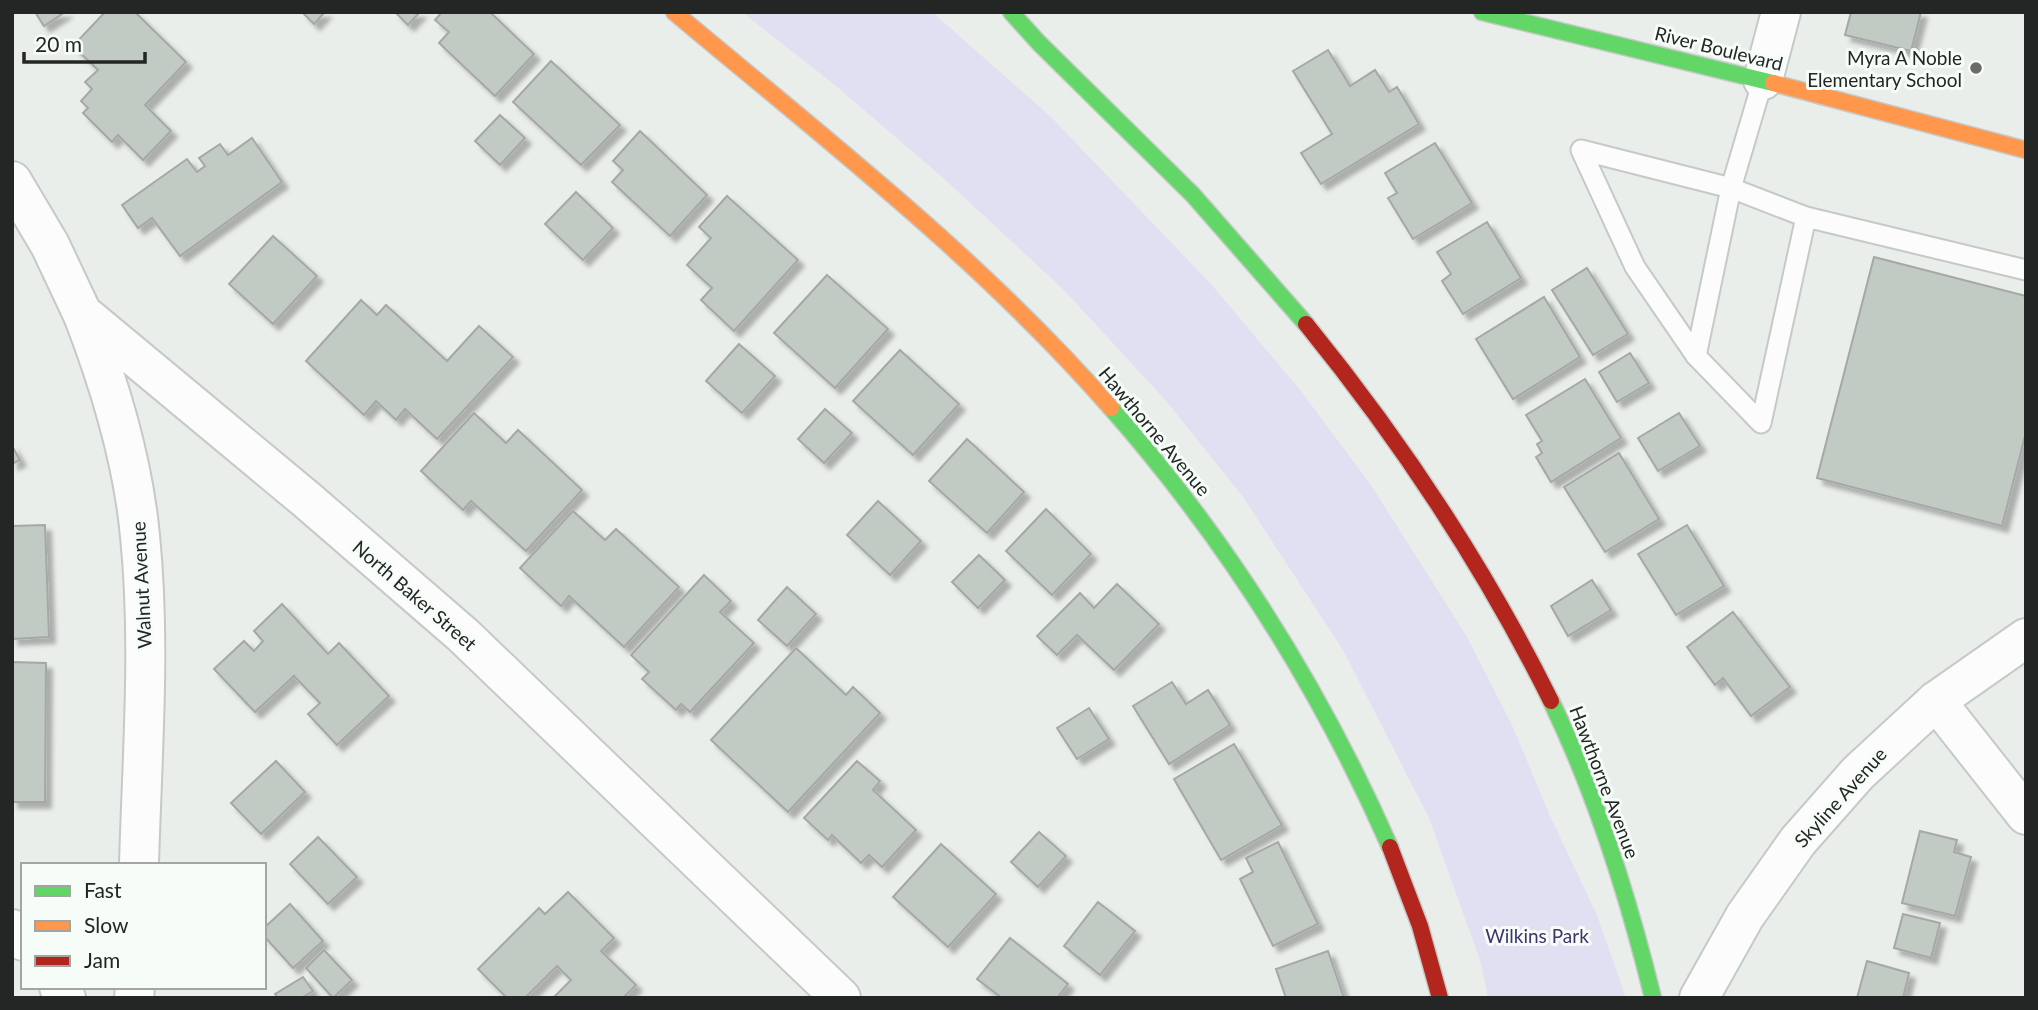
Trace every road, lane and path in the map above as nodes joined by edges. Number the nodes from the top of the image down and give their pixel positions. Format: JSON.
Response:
{"nodes":[{"id":1,"x":674,"y":12,"type":"edge"},
{"id":2,"x":1011,"y":12,"type":"edge"},
{"id":3,"x":1781,"y":12,"type":"edge"},
{"id":4,"x":1487,"y":13,"type":"edge"},
{"id":5,"x":1763,"y":80,"type":"junction"},
{"id":6,"x":2026,"y":150,"type":"edge"},
{"id":7,"x":12,"y":181,"type":"edge"},
{"id":8,"x":1731,"y":188,"type":"junction"},
{"id":9,"x":1806,"y":217,"type":"junction"},
{"id":10,"x":2026,"y":270,"type":"edge"},
{"id":11,"x":82,"y":313,"type":"junction"},
{"id":12,"x":1696,"y":356,"type":"junction"},
{"id":13,"x":2026,"y":638,"type":"edge"},
{"id":14,"x":1936,"y":701,"type":"junction"},
{"id":15,"x":2026,"y":815,"type":"edge"},
{"id":16,"x":139,"y":863,"type":"edge"},
{"id":17,"x":712,"y":874,"type":"junction"},
{"id":18,"x":798,"y":998,"type":"edge"},
{"id":19,"x":841,"y":998,"type":"edge"},
{"id":20,"x":1440,"y":998,"type":"edge"},
{"id":21,"x":1653,"y":998,"type":"edge"},
{"id":22,"x":1699,"y":998,"type":"edge"}],
"edges":[{"from":1,"to":20,"type":"street","name":"Hawthorne Avenue"},
{"from":2,"to":21,"type":"street","name":"Hawthorne Avenue"},
{"from":3,"to":5,"type":"street"},
{"from":4,"to":5,"type":"street","name":"River Boulevard"},
{"from":5,"to":6,"type":"street","name":"River Boulevard"},
{"from":5,"to":8,"type":"lane"},
{"from":7,"to":11,"type":"street","name":"North Baker Street"},
{"from":8,"to":9,"type":"lane"},
{"from":8,"to":12,"type":"lane"},
{"from":8,"to":12,"type":"lane"},
{"from":9,"to":10,"type":"lane"},
{"from":9,"to":12,"type":"lane"},
{"from":11,"to":16,"type":"street","name":"Walnut Avenue"},
{"from":11,"to":17,"type":"street","name":"North Baker Street"},
{"from":13,"to":14,"type":"street","name":"Skyline Avenue"},
{"from":14,"to":15,"type":"street"},
{"from":14,"to":22,"type":"street","name":"Skyline Avenue"},
{"from":17,"to":18,"type":"street"},
{"from":17,"to":19,"type":"street","name":"North Baker Street"}]}
